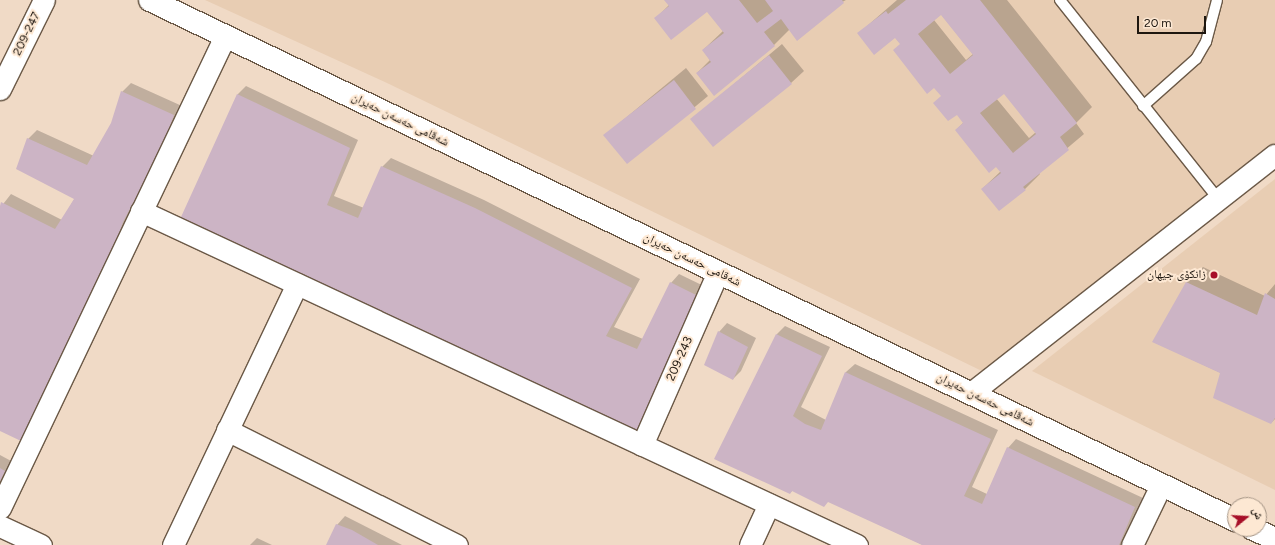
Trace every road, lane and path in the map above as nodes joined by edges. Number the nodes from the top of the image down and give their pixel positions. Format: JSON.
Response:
{"nodes":[{"id":1,"x":44,"y":0,"type":"edge"},
{"id":2,"x":150,"y":0,"type":"edge"},
{"id":3,"x":1060,"y":0,"type":"edge"},
{"id":4,"x":1217,"y":0,"type":"edge"},
{"id":5,"x":225,"y":36,"type":"junction"},
{"id":6,"x":0,"y":89,"type":"edge"},
{"id":7,"x":1143,"y":106,"type":"junction"},
{"id":8,"x":1275,"y":155,"type":"edge"},
{"id":9,"x":1219,"y":200,"type":"junction"},
{"id":10,"x":141,"y":212,"type":"junction"},
{"id":11,"x":718,"y":272,"type":"junction"},
{"id":12,"x":297,"y":284,"type":"junction"},
{"id":13,"x":970,"y":393,"type":"junction"},
{"id":14,"x":227,"y":430,"type":"junction"},
{"id":15,"x":642,"y":445,"type":"junction"},
{"id":16,"x":1161,"y":485,"type":"junction"},
{"id":17,"x":770,"y":504,"type":"junction"},
{"id":18,"x":0,"y":508,"type":"edge"},
{"id":19,"x":1227,"y":516,"type":"edge"},
{"id":20,"x":0,"y":526,"type":"edge"},
{"id":21,"x":41,"y":545,"type":"edge"},
{"id":22,"x":173,"y":545,"type":"edge"},
{"id":23,"x":457,"y":545,"type":"edge"},
{"id":24,"x":750,"y":545,"type":"edge"},
{"id":25,"x":856,"y":545,"type":"edge"},
{"id":26,"x":1132,"y":545,"type":"edge"}],
"edges":[{"from":1,"to":6,"type":"street","name":"209-247"},
{"from":2,"to":5,"type":"street","name":"شەقامی حەسەن حەیران"},
{"from":3,"to":7,"type":"lane"},
{"from":4,"to":7,"type":"lane"},
{"from":5,"to":10,"type":"street"},
{"from":5,"to":11,"type":"street","name":"شەقامی حەسەن حەیران"},
{"from":7,"to":9,"type":"lane"},
{"from":8,"to":9,"type":"street"},
{"from":9,"to":13,"type":"street"},
{"from":10,"to":12,"type":"street"},
{"from":10,"to":18,"type":"street"},
{"from":11,"to":13,"type":"street","name":"شەقامی حەسەن حەیران"},
{"from":11,"to":15,"type":"street","name":"209-243"},
{"from":12,"to":14,"type":"street"},
{"from":12,"to":15,"type":"street"},
{"from":13,"to":16,"type":"street","name":"شەقامی حەسەن حەیران"},
{"from":14,"to":22,"type":"street"},
{"from":14,"to":23,"type":"street"},
{"from":15,"to":17,"type":"street"},
{"from":16,"to":19,"type":"street","name":"شەقامی حەسەن حەیران"},
{"from":16,"to":26,"type":"street"},
{"from":17,"to":24,"type":"street"},
{"from":17,"to":25,"type":"street"},
{"from":20,"to":21,"type":"street"}]}
